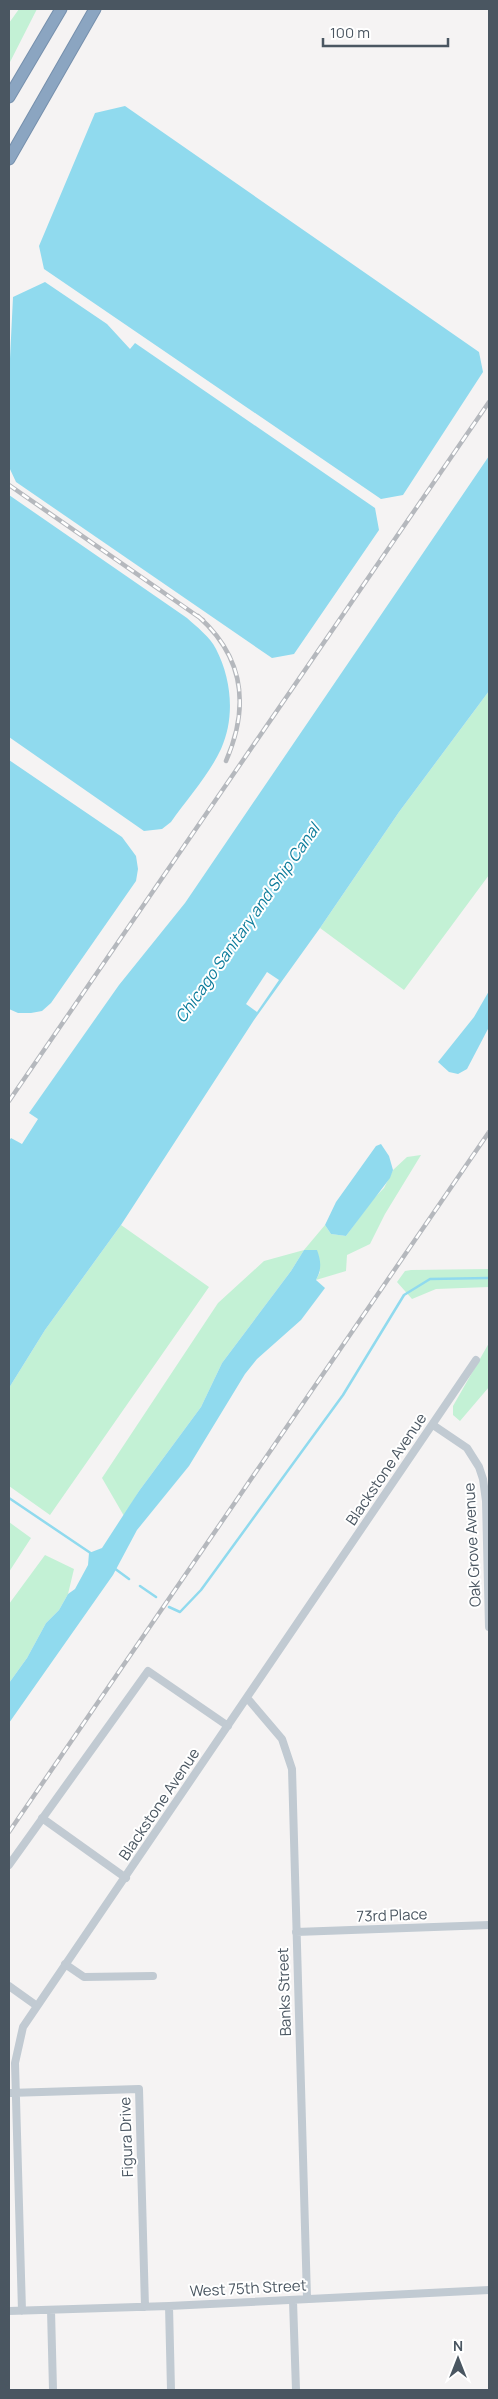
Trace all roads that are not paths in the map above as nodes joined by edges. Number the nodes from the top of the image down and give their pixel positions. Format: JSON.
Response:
{"nodes":[{"id":1,"x":61,"y":9,"type":"edge"},
{"id":2,"x":95,"y":9,"type":"edge"},
{"id":3,"x":9,"y":97,"type":"edge"},
{"id":4,"x":9,"y":159,"type":"edge"},
{"id":5,"x":476,"y":1360,"type":"dead end"},
{"id":6,"x":433,"y":1426,"type":"junction"},
{"id":7,"x":489,"y":1627,"type":"edge"},
{"id":8,"x":248,"y":1699,"type":"junction"},
{"id":9,"x":228,"y":1726,"type":"junction"},
{"id":10,"x":42,"y":1818,"type":"junction"},
{"id":11,"x":9,"y":1865,"type":"edge"},
{"id":12,"x":126,"y":1878,"type":"junction"},
{"id":13,"x":489,"y":1925,"type":"edge"},
{"id":14,"x":296,"y":1932,"type":"junction"},
{"id":15,"x":65,"y":1964,"type":"junction"},
{"id":16,"x":154,"y":1976,"type":"dead end"},
{"id":17,"x":9,"y":1986,"type":"edge"},
{"id":18,"x":36,"y":2006,"type":"junction"},
{"id":19,"x":12,"y":2093,"type":"edge"},
{"id":20,"x":489,"y":2290,"type":"edge"},
{"id":21,"x":307,"y":2298,"type":"junction"},
{"id":22,"x":294,"y":2301,"type":"junction"},
{"id":23,"x":169,"y":2306,"type":"junction"},
{"id":24,"x":146,"y":2307,"type":"junction"},
{"id":25,"x":51,"y":2310,"type":"junction"},
{"id":26,"x":9,"y":2311,"type":"edge"},
{"id":27,"x":22,"y":2311,"type":"junction"},
{"id":28,"x":53,"y":2390,"type":"edge"},
{"id":29,"x":171,"y":2390,"type":"edge"},
{"id":30,"x":296,"y":2390,"type":"edge"}],
"edges":[{"from":1,"to":3,"type":"highway"},
{"from":2,"to":4,"type":"highway"},
{"from":5,"to":6,"type":"street","name":"Blackstone Avenue"},
{"from":6,"to":7,"type":"street","name":"Oak Grove Avenue"},
{"from":6,"to":8,"type":"street","name":"Blackstone Avenue"},
{"from":8,"to":9,"type":"street","name":"Blackstone Avenue"},
{"from":8,"to":14,"type":"street","name":"Banks Street"},
{"from":9,"to":10,"type":"street"},
{"from":9,"to":12,"type":"street","name":"Blackstone Avenue"},
{"from":10,"to":11,"type":"street"},
{"from":10,"to":12,"type":"street"},
{"from":12,"to":15,"type":"street","name":"Blackstone Avenue"},
{"from":13,"to":14,"type":"street","name":"73rd Place"},
{"from":14,"to":21,"type":"street","name":"Banks Street"},
{"from":15,"to":16,"type":"street"},
{"from":15,"to":18,"type":"street","name":"Blackstone Avenue"},
{"from":17,"to":18,"type":"street"},
{"from":18,"to":19,"type":"street","name":"Blackstone Avenue"},
{"from":19,"to":24,"type":"street","name":"Figura Drive"},
{"from":19,"to":27,"type":"street","name":"Blackstone Avenue"},
{"from":20,"to":21,"type":"street","name":"West 75th Street"},
{"from":21,"to":22,"type":"street","name":"West 75th Street"},
{"from":22,"to":23,"type":"street","name":"West 75th Street"},
{"from":22,"to":30,"type":"street"},
{"from":23,"to":24,"type":"street","name":"West 75th Street"},
{"from":23,"to":29,"type":"street"},
{"from":24,"to":25,"type":"street","name":"West 75th Street"},
{"from":25,"to":27,"type":"street","name":"West 75th Street"},
{"from":25,"to":28,"type":"street"},
{"from":26,"to":27,"type":"street","name":"West 75th Street"}]}
